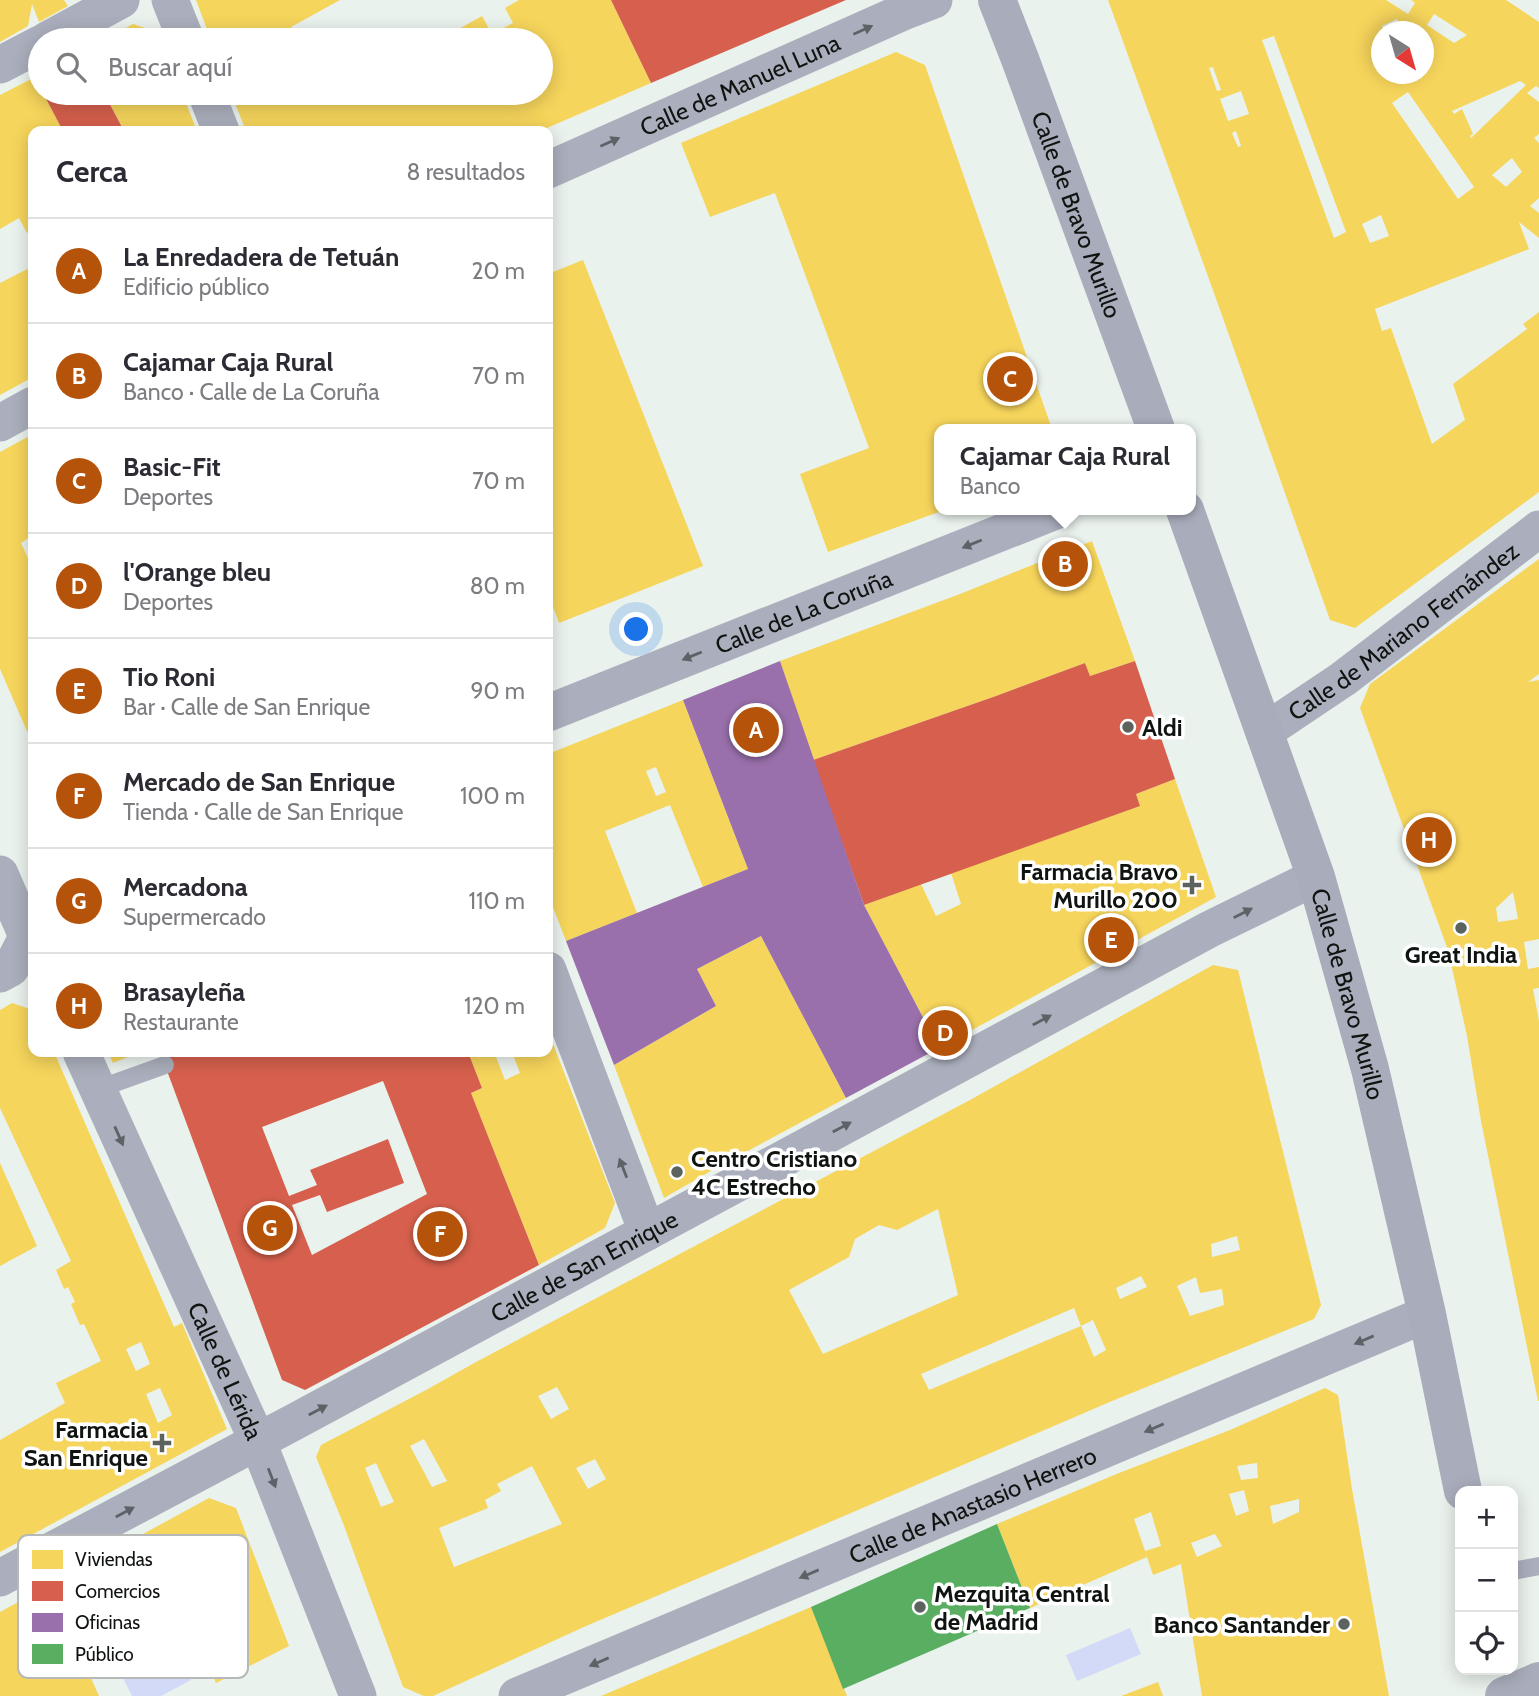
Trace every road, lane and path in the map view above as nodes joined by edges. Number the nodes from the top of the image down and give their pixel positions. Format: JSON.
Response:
{"nodes":[{"id":1,"x":121,"y":0,"type":"edge"},
{"id":2,"x":170,"y":0,"type":"edge"},
{"id":3,"x":934,"y":0,"type":"edge"},
{"id":4,"x":997,"y":0,"type":"edge"},
{"id":5,"x":69,"y":28,"type":"edge"},
{"id":6,"x":181,"y":28,"type":"edge"},
{"id":7,"x":28,"y":50,"type":"edge"},
{"id":8,"x":0,"y":65,"type":"edge"},
{"id":9,"x":211,"y":105,"type":"edge"},
{"id":10,"x":219,"y":126,"type":"edge"},
{"id":11,"x":553,"y":168,"type":"edge"},
{"id":12,"x":28,"y":408,"type":"edge"},
{"id":13,"x":0,"y":423,"type":"edge"},
{"id":14,"x":1154,"y":424,"type":"edge"},
{"id":15,"x":1045,"y":515,"type":"edge"},
{"id":16,"x":1187,"y":515,"type":"edge"},
{"id":17,"x":1539,"y":529,"type":"edge"},
{"id":18,"x":553,"y":711,"type":"edge"},
{"id":19,"x":1264,"y":732,"type":"junction"},
{"id":20,"x":0,"y":874,"type":"edge"},
{"id":21,"x":1316,"y":877,"type":"junction"},
{"id":22,"x":28,"y":934,"type":"edge"},
{"id":23,"x":28,"y":944,"type":"edge"},
{"id":24,"x":0,"y":974,"type":"edge"},
{"id":25,"x":553,"y":983,"type":"edge"},
{"id":26,"x":82,"y":1057,"type":"edge"},
{"id":27,"x":165,"y":1065,"type":"dead end"},
{"id":28,"x":98,"y":1089,"type":"junction"},
{"id":29,"x":647,"y":1232,"type":"junction"},
{"id":30,"x":1427,"y":1314,"type":"junction"},
{"id":31,"x":258,"y":1442,"type":"junction"},
{"id":32,"x":1462,"y":1486,"type":"edge"},
{"id":33,"x":82,"y":1535,"type":"edge"},
{"id":34,"x":1539,"y":1566,"type":"edge"},
{"id":35,"x":18,"y":1569,"type":"edge"},
{"id":36,"x":1518,"y":1571,"type":"edge"},
{"id":37,"x":0,"y":1578,"type":"edge"},
{"id":38,"x":1498,"y":1675,"type":"edge"},
{"id":39,"x":1539,"y":1681,"type":"edge"},
{"id":40,"x":358,"y":1696,"type":"edge"},
{"id":41,"x":517,"y":1696,"type":"edge"},
{"id":42,"x":1503,"y":1696,"type":"edge"}],
"edges":[{"from":1,"to":5,"type":"street"},
{"from":2,"to":6,"type":"street"},
{"from":11,"to":3,"type":"street","name":"Calle de Manuel Luna","one_way":true},
{"from":4,"to":14,"type":"main road","name":"Calle de Bravo Murillo"},
{"from":7,"to":8,"type":"street"},
{"from":9,"to":10,"type":"street"},
{"from":12,"to":13,"type":"street"},
{"from":15,"to":18,"type":"street","name":"Calle de La Coruña","one_way":true},
{"from":16,"to":19,"type":"main road","name":"Calle de Bravo Murillo"},
{"from":17,"to":19,"type":"street","name":"Calle de Mariano Fernández"},
{"from":19,"to":21,"type":"main road","name":"Calle de Bravo Murillo"},
{"from":20,"to":22,"type":"street"},
{"from":29,"to":21,"type":"street","name":"Calle de San Enrique","one_way":true},
{"from":21,"to":30,"type":"main road","name":"Calle de Bravo Murillo"},
{"from":23,"to":24,"type":"street"},
{"from":29,"to":25,"type":"street","one_way":true},
{"from":26,"to":28,"type":"street","name":"Calle de Lérida"},
{"from":27,"to":28,"type":"lane"},
{"from":28,"to":31,"type":"street","name":"Calle de Lérida","one_way":true},
{"from":31,"to":29,"type":"street","name":"Calle de San Enrique","one_way":true},
{"from":30,"to":32,"type":"main road","name":"Calle de Bravo Murillo"},
{"from":30,"to":41,"type":"street","name":"Calle de Anastasio Herrero","one_way":true},
{"from":33,"to":31,"type":"street","name":"Calle de San Enrique","one_way":true},
{"from":31,"to":40,"type":"street","name":"Calle de Lérida","one_way":true},
{"from":34,"to":36,"type":"lane"},
{"from":37,"to":35,"type":"street","name":"Calle de San Enrique","one_way":true},
{"from":38,"to":42,"type":"main road"},
{"from":39,"to":42,"type":"main road"}]}
